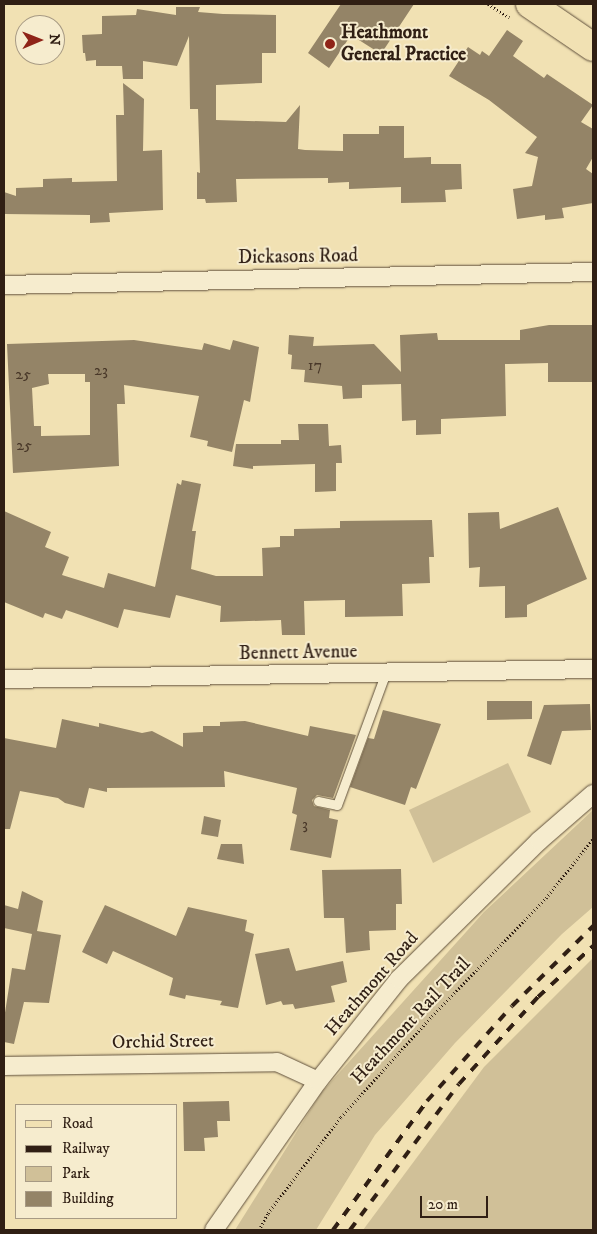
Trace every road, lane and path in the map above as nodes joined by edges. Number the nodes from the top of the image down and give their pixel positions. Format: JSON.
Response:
{"nodes":[{"id":1,"x":530,"y":4,"type":"edge"},
{"id":2,"x":593,"y":47,"type":"edge"},
{"id":3,"x":593,"y":272,"type":"edge"},
{"id":4,"x":4,"y":285,"type":"edge"},
{"id":5,"x":593,"y":669,"type":"edge"},
{"id":6,"x":386,"y":672,"type":"junction"},
{"id":7,"x":4,"y":679,"type":"edge"},
{"id":8,"x":593,"y":794,"type":"edge"},
{"id":9,"x":318,"y":801,"type":"dead end"},
{"id":10,"x":593,"y":839,"type":"edge"},
{"id":11,"x":4,"y":1066,"type":"edge"},
{"id":12,"x":318,"y":1081,"type":"junction"},
{"id":13,"x":214,"y":1230,"type":"edge"},
{"id":14,"x":259,"y":1230,"type":"edge"}],
"edges":[{"from":1,"to":2,"type":"main road"},
{"from":3,"to":4,"type":"street","name":"Dickasons Road"},
{"from":5,"to":6,"type":"street","name":"Bennett Avenue"},
{"from":6,"to":7,"type":"street","name":"Bennett Avenue"},
{"from":6,"to":9,"type":"lane"},
{"from":8,"to":12,"type":"street","name":"Heathmont Road"},
{"from":10,"to":14,"type":"path","name":"Heathmont Rail Trail"},
{"from":11,"to":12,"type":"street","name":"Orchid Street"},
{"from":12,"to":13,"type":"street","name":"Heathmont Road"}]}
